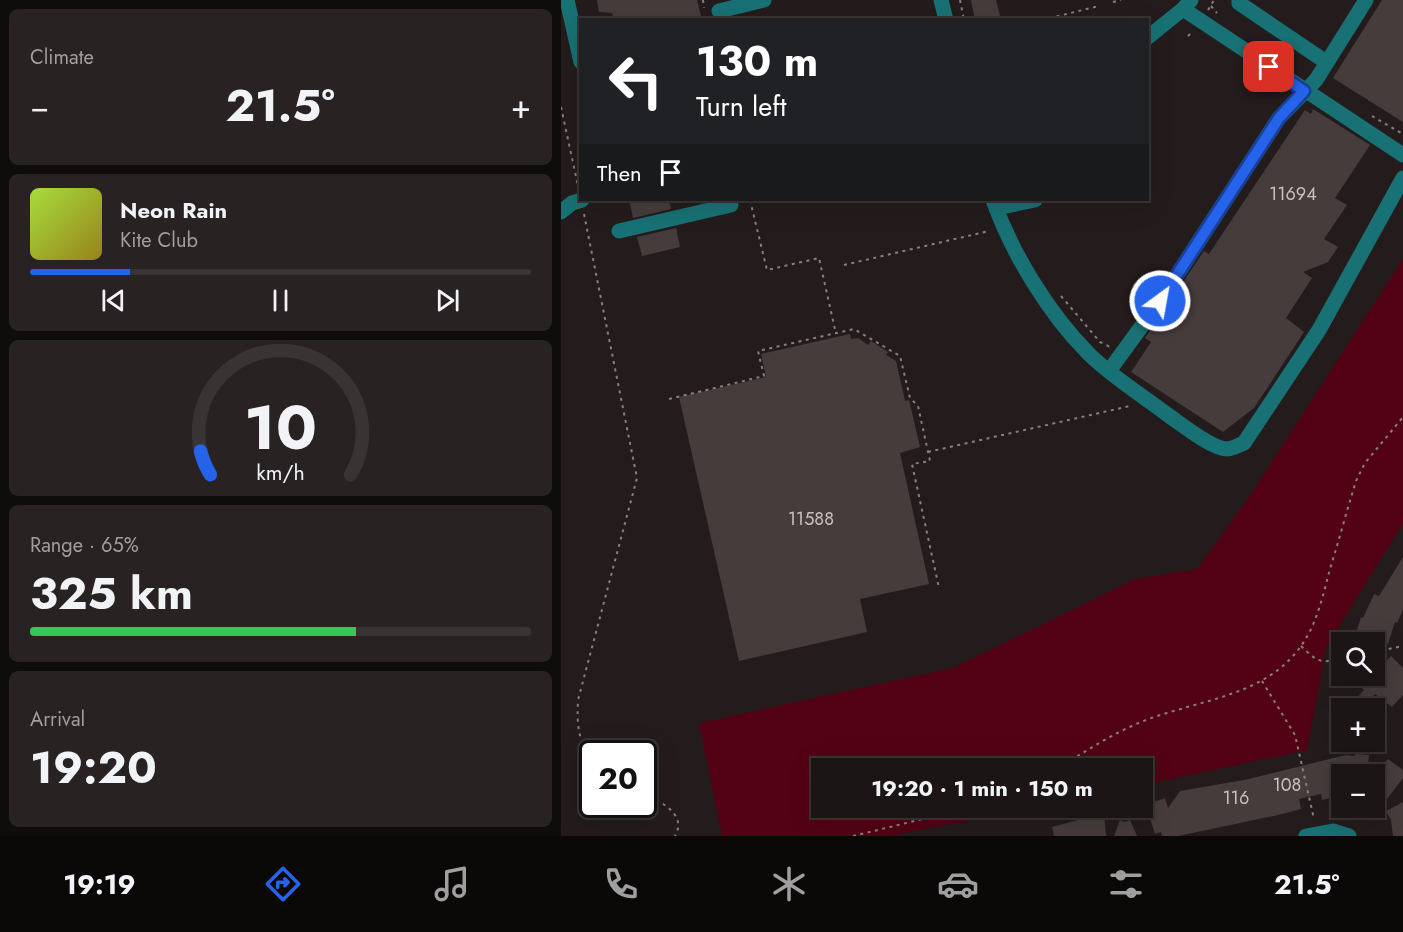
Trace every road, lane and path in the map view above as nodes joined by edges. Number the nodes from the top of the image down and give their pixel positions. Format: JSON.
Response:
{"nodes":[{"id":1,"x":567,"y":0,"type":"edge"},
{"id":2,"x":764,"y":0,"type":"edge"},
{"id":3,"x":941,"y":0,"type":"edge"},
{"id":4,"x":960,"y":0,"type":"edge"},
{"id":5,"x":1121,"y":0,"type":"edge"},
{"id":6,"x":1214,"y":0,"type":"edge"},
{"id":7,"x":1239,"y":0,"type":"edge"},
{"id":8,"x":1366,"y":0,"type":"edge"},
{"id":9,"x":1095,"y":2,"type":"dead end"},
{"id":10,"x":1113,"y":2,"type":"dead end"},
{"id":11,"x":1187,"y":4,"type":"edge"},
{"id":12,"x":1211,"y":6,"type":"dead end"},
{"id":13,"x":719,"y":10,"type":"edge"},
{"id":14,"x":1018,"y":14,"type":"dead end"},
{"id":15,"x":946,"y":18,"type":"edge"},
{"id":16,"x":964,"y":18,"type":"edge"},
{"id":17,"x":1016,"y":18,"type":"edge"},
{"id":18,"x":1050,"y":18,"type":"edge"},
{"id":19,"x":1149,"y":36,"type":"edge"},
{"id":20,"x":579,"y":53,"type":"edge"},
{"id":21,"x":1326,"y":62,"type":"junction"},
{"id":22,"x":1304,"y":91,"type":"junction"},
{"id":23,"x":561,"y":106,"type":"edge"},
{"id":24,"x":1403,"y":155,"type":"edge"},
{"id":25,"x":1403,"y":178,"type":"edge"},
{"id":26,"x":579,"y":190,"type":"edge"},
{"id":27,"x":579,"y":196,"type":"edge"},
{"id":28,"x":581,"y":201,"type":"edge"},
{"id":29,"x":750,"y":201,"type":"edge"},
{"id":30,"x":1019,"y":201,"type":"edge"},
{"id":31,"x":994,"y":204,"type":"edge"},
{"id":32,"x":731,"y":205,"type":"dead end"},
{"id":33,"x":561,"y":212,"type":"edge"},
{"id":34,"x":998,"y":229,"type":"dead end"},
{"id":35,"x":619,"y":231,"type":"dead end"},
{"id":36,"x":845,"y":265,"type":"dead end"},
{"id":37,"x":1055,"y":288,"type":"dead end"},
{"id":38,"x":836,"y":334,"type":"junction"},
{"id":39,"x":1111,"y":347,"type":"dead end"},
{"id":40,"x":1109,"y":371,"type":"junction"},
{"id":41,"x":669,"y":399,"type":"dead end"},
{"id":42,"x":1139,"y":404,"type":"dead end"},
{"id":43,"x":1403,"y":417,"type":"edge"},
{"id":44,"x":928,"y":452,"type":"junction"},
{"id":45,"x":939,"y":588,"type":"dead end"},
{"id":46,"x":1301,"y":646,"type":"junction"},
{"id":47,"x":1403,"y":646,"type":"edge"},
{"id":48,"x":1385,"y":650,"type":"edge"},
{"id":49,"x":1331,"y":661,"type":"edge"},
{"id":50,"x":1262,"y":681,"type":"junction"},
{"id":51,"x":581,"y":740,"type":"edge"},
{"id":52,"x":1075,"y":758,"type":"edge"},
{"id":53,"x":657,"y":800,"type":"edge"},
{"id":54,"x":927,"y":818,"type":"edge"},
{"id":55,"x":1312,"y":835,"type":"edge"},
{"id":56,"x":675,"y":836,"type":"edge"},
{"id":57,"x":853,"y":836,"type":"edge"},
{"id":58,"x":1349,"y":836,"type":"edge"}],
"edges":[{"from":1,"to":20,"type":"street"},
{"from":2,"to":13,"type":"street"},
{"from":3,"to":15,"type":"street"},
{"from":4,"to":16,"type":"path"},
{"from":5,"to":10,"type":"path"},
{"from":6,"to":12,"type":"path"},
{"from":7,"to":21,"type":"street"},
{"from":8,"to":21,"type":"street"},
{"from":9,"to":18,"type":"path"},
{"from":11,"to":19,"type":"street"},
{"from":11,"to":22,"type":"street"},
{"from":14,"to":17,"type":"path"},
{"from":21,"to":22,"type":"street"},
{"from":22,"to":24,"type":"street"},
{"from":22,"to":40,"type":"street"},
{"from":23,"to":26,"type":"path"},
{"from":25,"to":40,"type":"street"},
{"from":27,"to":33,"type":"street"},
{"from":28,"to":51,"type":"path"},
{"from":29,"to":38,"type":"path"},
{"from":30,"to":31,"type":"street"},
{"from":31,"to":40,"type":"street"},
{"from":32,"to":35,"type":"street"},
{"from":34,"to":36,"type":"path"},
{"from":37,"to":39,"type":"path"},
{"from":38,"to":41,"type":"path"},
{"from":38,"to":44,"type":"path"},
{"from":42,"to":44,"type":"path"},
{"from":43,"to":46,"type":"path"},
{"from":44,"to":45,"type":"path"},
{"from":46,"to":49,"type":"path"},
{"from":46,"to":50,"type":"path"},
{"from":47,"to":48,"type":"path"},
{"from":50,"to":52,"type":"path"},
{"from":50,"to":55,"type":"path"},
{"from":53,"to":56,"type":"path"},
{"from":54,"to":57,"type":"path"},
{"from":55,"to":58,"type":"street"}]}
